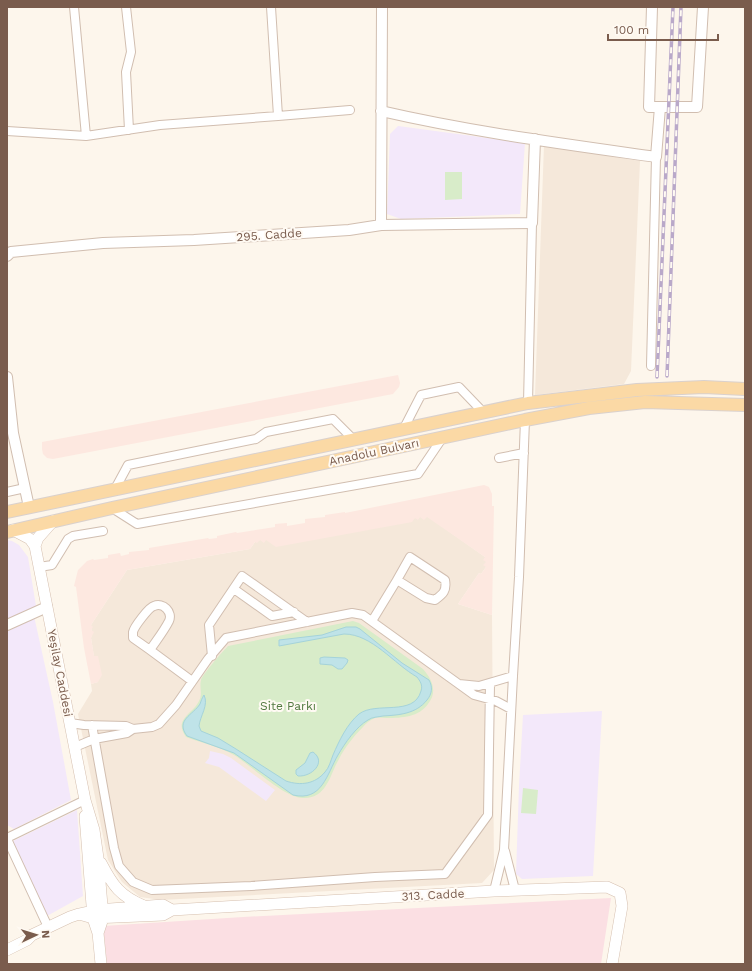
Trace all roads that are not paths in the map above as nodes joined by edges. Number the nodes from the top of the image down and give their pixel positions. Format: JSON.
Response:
{"nodes":[{"id":1,"x":74,"y":7,"type":"edge"},
{"id":2,"x":126,"y":7,"type":"edge"},
{"id":3,"x":271,"y":7,"type":"edge"},
{"id":4,"x":382,"y":7,"type":"edge"},
{"id":5,"x":652,"y":7,"type":"edge"},
{"id":6,"x":703,"y":7,"type":"edge"},
{"id":7,"x":660,"y":107,"type":"junction"},
{"id":8,"x":350,"y":110,"type":"dead end"},
{"id":9,"x":381,"y":111,"type":"junction"},
{"id":10,"x":278,"y":116,"type":"junction"},
{"id":11,"x":129,"y":130,"type":"junction"},
{"id":12,"x":7,"y":131,"type":"edge"},
{"id":13,"x":86,"y":136,"type":"junction"},
{"id":14,"x":535,"y":139,"type":"junction"},
{"id":15,"x":656,"y":157,"type":"junction"},
{"id":16,"x":532,"y":223,"type":"junction"},
{"id":17,"x":381,"y":226,"type":"junction"},
{"id":18,"x":7,"y":256,"type":"edge"},
{"id":19,"x":651,"y":366,"type":"dead end"},
{"id":20,"x":7,"y":377,"type":"edge"},
{"id":21,"x":745,"y":380,"type":"edge"},
{"id":22,"x":668,"y":388,"type":"junction"},
{"id":23,"x":745,"y":389,"type":"edge"},
{"id":24,"x":528,"y":403,"type":"junction"},
{"id":25,"x":671,"y":403,"type":"junction"},
{"id":26,"x":745,"y":405,"type":"edge"},
{"id":27,"x":483,"y":412,"type":"junction"},
{"id":28,"x":745,"y":413,"type":"edge"},
{"id":29,"x":525,"y":420,"type":"junction"},
{"id":30,"x":404,"y":428,"type":"junction"},
{"id":31,"x":443,"y":437,"type":"junction"},
{"id":32,"x":353,"y":439,"type":"junction"},
{"id":33,"x":524,"y":453,"type":"junction"},
{"id":34,"x":499,"y":458,"type":"dead end"},
{"id":35,"x":25,"y":488,"type":"junction"},
{"id":36,"x":115,"y":489,"type":"junction"},
{"id":37,"x":7,"y":492,"type":"edge"},
{"id":38,"x":29,"y":507,"type":"junction"},
{"id":39,"x":112,"y":508,"type":"junction"},
{"id":40,"x":7,"y":512,"type":"edge"},
{"id":41,"x":53,"y":521,"type":"junction"},
{"id":42,"x":103,"y":530,"type":"dead end"},
{"id":43,"x":10,"y":531,"type":"edge"},
{"id":44,"x":35,"y":546,"type":"junction"},
{"id":45,"x":39,"y":567,"type":"junction"},
{"id":46,"x":397,"y":580,"type":"junction"},
{"id":47,"x":234,"y":589,"type":"junction"},
{"id":48,"x":47,"y":607,"type":"junction"},
{"id":49,"x":294,"y":612,"type":"junction"},
{"id":50,"x":372,"y":621,"type":"junction"},
{"id":51,"x":307,"y":622,"type":"junction"},
{"id":52,"x":7,"y":625,"type":"edge"},
{"id":53,"x":150,"y":650,"type":"junction"},
{"id":54,"x":212,"y":656,"type":"junction"},
{"id":55,"x":513,"y":676,"type":"junction"},
{"id":56,"x":192,"y":681,"type":"junction"},
{"id":57,"x":458,"y":684,"type":"junction"},
{"id":58,"x":490,"y":684,"type":"junction"},
{"id":59,"x":490,"y":699,"type":"junction"},
{"id":60,"x":511,"y":709,"type":"junction"},
{"id":61,"x":70,"y":723,"type":"junction"},
{"id":62,"x":92,"y":725,"type":"junction"},
{"id":63,"x":133,"y":729,"type":"junction"},
{"id":64,"x":94,"y":739,"type":"junction"},
{"id":65,"x":75,"y":747,"type":"junction"},
{"id":66,"x":85,"y":800,"type":"junction"},
{"id":67,"x":7,"y":839,"type":"edge"},
{"id":68,"x":504,"y":850,"type":"junction"},
{"id":69,"x":98,"y":858,"type":"junction"},
{"id":70,"x":515,"y":890,"type":"junction"},
{"id":71,"x":494,"y":891,"type":"junction"},
{"id":72,"x":145,"y":906,"type":"junction"},
{"id":73,"x":172,"y":910,"type":"junction"},
{"id":74,"x":98,"y":914,"type":"junction"},
{"id":75,"x":48,"y":927,"type":"junction"},
{"id":76,"x":32,"y":935,"type":"junction"},
{"id":77,"x":7,"y":942,"type":"edge"},
{"id":78,"x":7,"y":950,"type":"edge"},
{"id":79,"x":101,"y":964,"type":"edge"},
{"id":80,"x":612,"y":964,"type":"edge"}],
"edges":[{"from":1,"to":13,"type":"street"},
{"from":2,"to":11,"type":"street"},
{"from":3,"to":10,"type":"street"},
{"from":4,"to":9,"type":"street"},
{"from":5,"to":7,"type":"street"},
{"from":6,"to":7,"type":"street"},
{"from":7,"to":15,"type":"street"},
{"from":8,"to":10,"type":"street"},
{"from":9,"to":14,"type":"street"},
{"from":9,"to":17,"type":"street"},
{"from":10,"to":11,"type":"street"},
{"from":11,"to":13,"type":"street"},
{"from":12,"to":13,"type":"street"},
{"from":14,"to":15,"type":"street"},
{"from":14,"to":16,"type":"street"},
{"from":15,"to":19,"type":"street"},
{"from":16,"to":17,"type":"street","name":"295. Cadde"},
{"from":16,"to":24,"type":"street"},
{"from":17,"to":18,"type":"street","name":"295. Cadde"},
{"from":20,"to":35,"type":"street"},
{"from":21,"to":22,"type":"main road"},
{"from":22,"to":23,"type":"main road","name":"Anadolu Bulvarı"},
{"from":22,"to":24,"type":"main road","name":"Anadolu Bulvarı"},
{"from":24,"to":27,"type":"main road","name":"Anadolu Bulvarı"},
{"from":25,"to":26,"type":"main road","name":"Anadolu Bulvarı"},
{"from":25,"to":28,"type":"main road"},
{"from":25,"to":29,"type":"main road","name":"Anadolu Bulvarı"},
{"from":27,"to":30,"type":"main road","name":"Anadolu Bulvarı"},
{"from":27,"to":30,"type":"street"},
{"from":29,"to":31,"type":"main road","name":"Anadolu Bulvarı"},
{"from":29,"to":33,"type":"street"},
{"from":30,"to":32,"type":"main road","name":"Anadolu Bulvarı"},
{"from":31,"to":39,"type":"main road","name":"Anadolu Bulvarı"},
{"from":31,"to":39,"type":"street"},
{"from":32,"to":36,"type":"main road","name":"Anadolu Bulvarı"},
{"from":32,"to":36,"type":"street"},
{"from":33,"to":34,"type":"street"},
{"from":33,"to":55,"type":"street"},
{"from":35,"to":37,"type":"street"},
{"from":35,"to":38,"type":"street"},
{"from":36,"to":38,"type":"main road","name":"Anadolu Bulvarı"},
{"from":38,"to":40,"type":"main road","name":"Anadolu Bulvarı"},
{"from":39,"to":41,"type":"main road","name":"Anadolu Bulvarı"},
{"from":41,"to":43,"type":"main road","name":"Anadolu Bulvarı"},
{"from":41,"to":44,"type":"main road"},
{"from":42,"to":45,"type":"street"},
{"from":43,"to":44,"type":"main road"},
{"from":44,"to":45,"type":"main road","name":"Yeşilay Caddesi"},
{"from":45,"to":48,"type":"main road","name":"Yeşilay Caddesi"},
{"from":46,"to":46,"type":"street"},
{"from":46,"to":50,"type":"street"},
{"from":47,"to":49,"type":"street"},
{"from":47,"to":49,"type":"street"},
{"from":47,"to":54,"type":"street"},
{"from":48,"to":52,"type":"street"},
{"from":48,"to":61,"type":"main road","name":"Yeşilay Caddesi"},
{"from":49,"to":51,"type":"street"},
{"from":50,"to":51,"type":"street"},
{"from":50,"to":57,"type":"street"},
{"from":51,"to":54,"type":"street"},
{"from":53,"to":53,"type":"street"},
{"from":53,"to":56,"type":"street"},
{"from":54,"to":56,"type":"street"},
{"from":55,"to":58,"type":"street"},
{"from":55,"to":60,"type":"street"},
{"from":56,"to":63,"type":"street"},
{"from":57,"to":58,"type":"street"},
{"from":57,"to":59,"type":"street"},
{"from":58,"to":59,"type":"street"},
{"from":59,"to":60,"type":"street"},
{"from":59,"to":64,"type":"street"},
{"from":60,"to":68,"type":"street"},
{"from":61,"to":62,"type":"street"},
{"from":61,"to":65,"type":"main road","name":"Yeşilay Caddesi"},
{"from":62,"to":63,"type":"street"},
{"from":62,"to":64,"type":"street"},
{"from":63,"to":64,"type":"street"},
{"from":64,"to":65,"type":"street"},
{"from":65,"to":66,"type":"main road","name":"Yeşilay Caddesi"},
{"from":66,"to":67,"type":"street"},
{"from":66,"to":69,"type":"main road","name":"Yeşilay Caddesi"},
{"from":66,"to":74,"type":"main road","name":"Yeşilay Caddesi"},
{"from":67,"to":75,"type":"street"},
{"from":68,"to":70,"type":"street"},
{"from":68,"to":71,"type":"street"},
{"from":69,"to":72,"type":"main road"},
{"from":69,"to":74,"type":"main road","name":"Yeşilay Caddesi"},
{"from":70,"to":71,"type":"main road","name":"313. Cadde"},
{"from":70,"to":80,"type":"main road","name":"313. Cadde"},
{"from":71,"to":73,"type":"main road","name":"313. Cadde"},
{"from":72,"to":73,"type":"main road","name":"313. Cadde"},
{"from":72,"to":74,"type":"main road","name":"313. Cadde"},
{"from":73,"to":74,"type":"main road","name":"313. Cadde"},
{"from":74,"to":75,"type":"main road"},
{"from":74,"to":79,"type":"main road","name":"Yeşilay Caddesi"},
{"from":75,"to":76,"type":"main road"},
{"from":76,"to":77,"type":"main road"},
{"from":76,"to":78,"type":"main road"}]}
